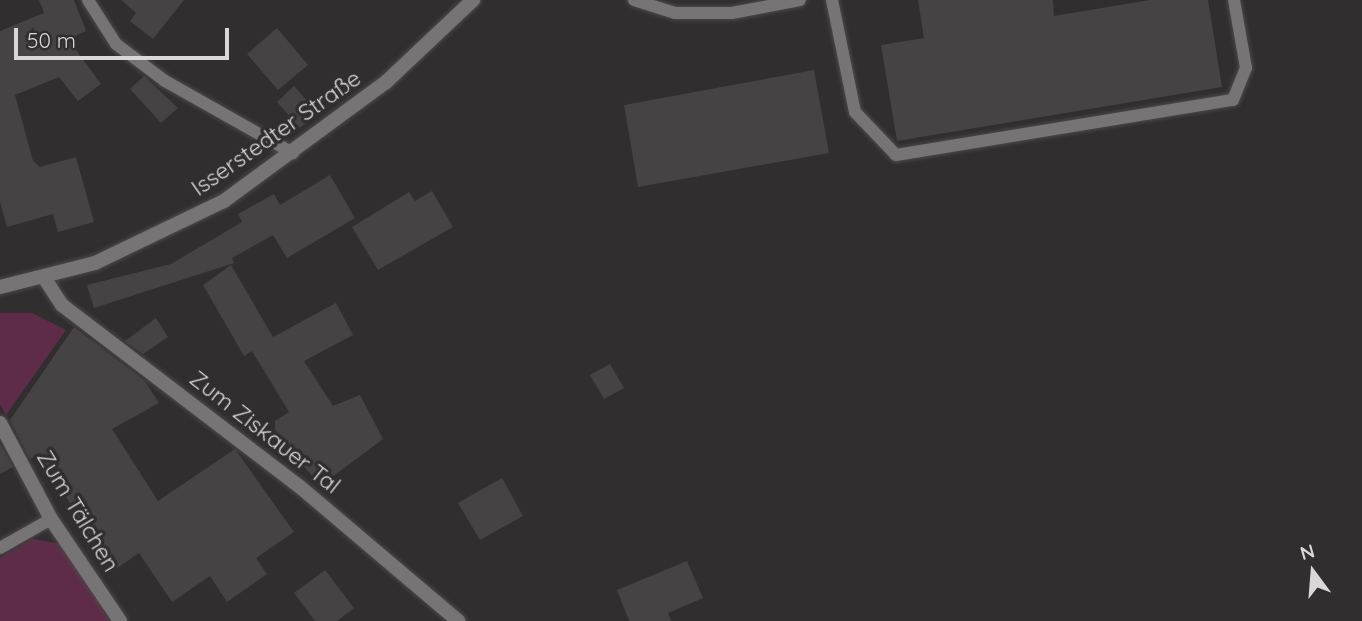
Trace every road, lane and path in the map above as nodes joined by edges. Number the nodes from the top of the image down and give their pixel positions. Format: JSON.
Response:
{"nodes":[{"id":1,"x":88,"y":0,"type":"edge"},
{"id":2,"x":473,"y":0,"type":"edge"},
{"id":3,"x":800,"y":0,"type":"edge"},
{"id":4,"x":832,"y":0,"type":"edge"},
{"id":5,"x":1234,"y":0,"type":"edge"},
{"id":6,"x":638,"y":1,"type":"edge"},
{"id":7,"x":293,"y":153,"type":"junction"},
{"id":8,"x":45,"y":279,"type":"junction"},
{"id":9,"x":0,"y":287,"type":"edge"},
{"id":10,"x":0,"y":423,"type":"edge"},
{"id":11,"x":51,"y":519,"type":"junction"},
{"id":12,"x":0,"y":548,"type":"edge"},
{"id":13,"x":120,"y":621,"type":"edge"},
{"id":14,"x":458,"y":621,"type":"edge"}],
"edges":[{"from":1,"to":7,"type":"lane"},
{"from":2,"to":7,"type":"street","name":"Isserstedter Straße"},
{"from":3,"to":6,"type":"lane"},
{"from":4,"to":5,"type":"lane"},
{"from":7,"to":8,"type":"street","name":"Isserstedter Straße"},
{"from":8,"to":9,"type":"street","name":"Isserstedter Straße"},
{"from":8,"to":14,"type":"street","name":"Zum Ziskauer Tal"},
{"from":10,"to":11,"type":"street","name":"Zum Tälchen"},
{"from":11,"to":12,"type":"lane"},
{"from":11,"to":13,"type":"street","name":"Zum Tälchen"}]}
